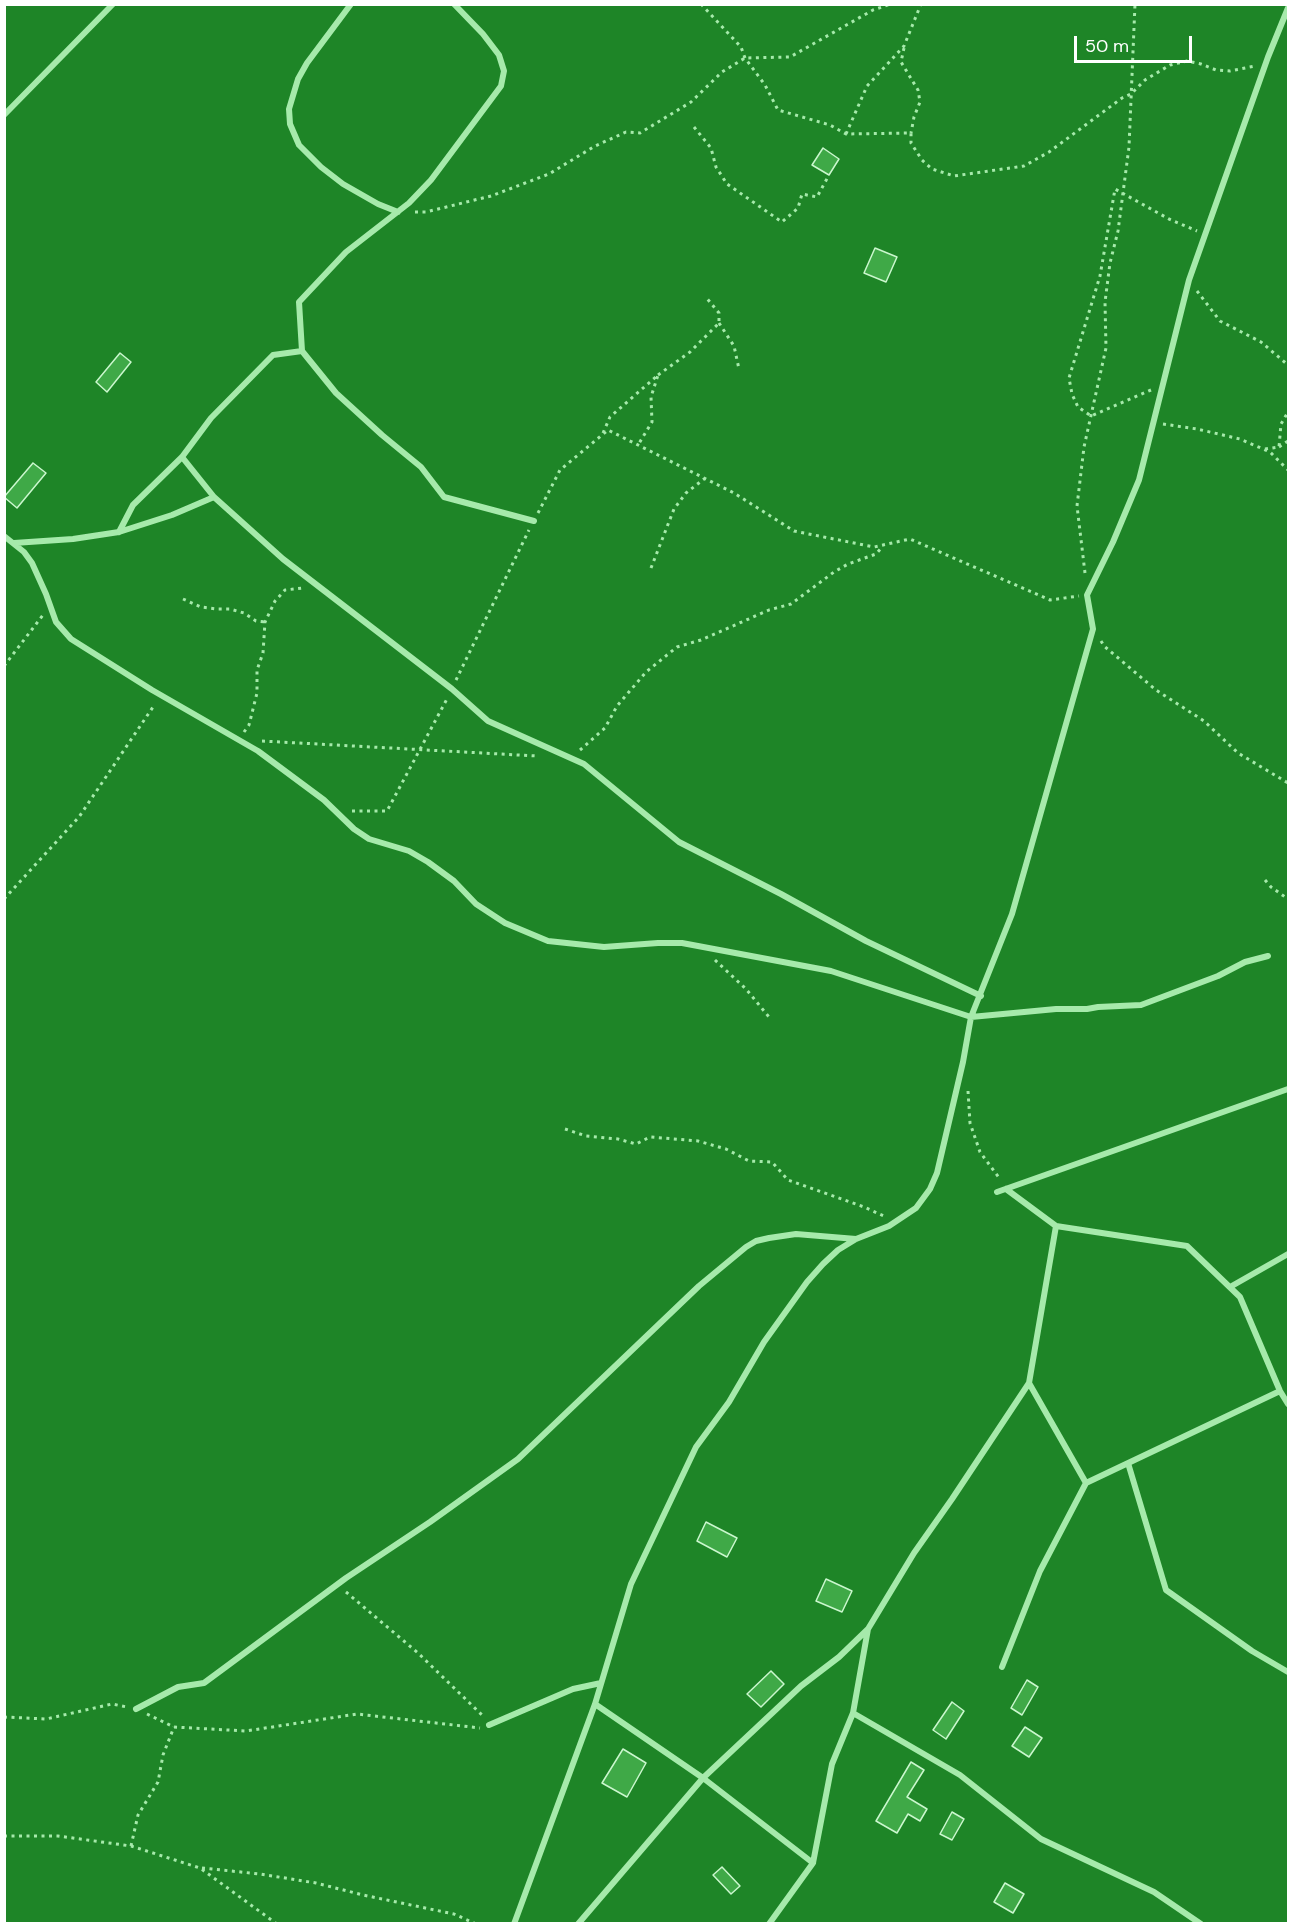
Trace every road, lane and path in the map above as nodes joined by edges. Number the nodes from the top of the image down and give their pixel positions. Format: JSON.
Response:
{"nodes":[{"id":1,"x":113,"y":4,"type":"edge"},
{"id":2,"x":351,"y":4,"type":"edge"},
{"id":3,"x":454,"y":4,"type":"edge"},
{"id":4,"x":701,"y":4,"type":"edge"},
{"id":5,"x":891,"y":4,"type":"edge"},
{"id":6,"x":921,"y":4,"type":"edge"},
{"id":7,"x":1135,"y":4,"type":"edge"},
{"id":8,"x":1288,"y":8,"type":"edge"},
{"id":9,"x":904,"y":46,"type":"junction"},
{"id":10,"x":1268,"y":57,"type":"junction"},
{"id":11,"x":745,"y":58,"type":"junction"},
{"id":12,"x":1131,"y":94,"type":"junction"},
{"id":13,"x":4,"y":115,"type":"edge"},
{"id":14,"x":694,"y":127,"type":"dead end"},
{"id":15,"x":911,"y":133,"type":"junction"},
{"id":16,"x":846,"y":134,"type":"junction"},
{"id":17,"x":829,"y":175,"type":"dead end"},
{"id":18,"x":398,"y":212,"type":"junction"},
{"id":19,"x":1201,"y":233,"type":"dead end"},
{"id":20,"x":1189,"y":280,"type":"junction"},
{"id":21,"x":705,"y":296,"type":"dead end"},
{"id":22,"x":719,"y":323,"type":"junction"},
{"id":23,"x":302,"y":351,"type":"junction"},
{"id":24,"x":1288,"y":365,"type":"edge"},
{"id":25,"x":739,"y":369,"type":"dead end"},
{"id":26,"x":658,"y":375,"type":"junction"},
{"id":27,"x":1160,"y":390,"type":"dead end"},
{"id":28,"x":1288,"y":412,"type":"edge"},
{"id":29,"x":1091,"y":416,"type":"junction"},
{"id":30,"x":1155,"y":423,"type":"junction"},
{"id":31,"x":602,"y":435,"type":"junction"},
{"id":32,"x":1288,"y":441,"type":"edge"},
{"id":33,"x":638,"y":445,"type":"junction"},
{"id":34,"x":1278,"y":447,"type":"junction"},
{"id":35,"x":1263,"y":450,"type":"junction"},
{"id":36,"x":182,"y":457,"type":"junction"},
{"id":37,"x":1288,"y":470,"type":"edge"},
{"id":38,"x":704,"y":478,"type":"junction"},
{"id":39,"x":214,"y":497,"type":"junction"},
{"id":40,"x":534,"y":521,"type":"junction"},
{"id":41,"x":119,"y":532,"type":"junction"},
{"id":42,"x":4,"y":536,"type":"edge"},
{"id":43,"x":14,"y":543,"type":"junction"},
{"id":44,"x":883,"y":545,"type":"junction"},
{"id":45,"x":651,"y":568,"type":"dead end"},
{"id":46,"x":1085,"y":574,"type":"dead end"},
{"id":47,"x":315,"y":584,"type":"junction"},
{"id":48,"x":1087,"y":595,"type":"junction"},
{"id":49,"x":183,"y":599,"type":"dead end"},
{"id":50,"x":50,"y":606,"type":"junction"},
{"id":51,"x":265,"y":622,"type":"junction"},
{"id":52,"x":1093,"y":629,"type":"junction"},
{"id":53,"x":4,"y":666,"type":"edge"},
{"id":54,"x":452,"y":689,"type":"junction"},
{"id":55,"x":161,"y":695,"type":"junction"},
{"id":56,"x":240,"y":740,"type":"junction"},
{"id":57,"x":548,"y":757,"type":"dead end"},
{"id":58,"x":571,"y":758,"type":"junction"},
{"id":59,"x":1288,"y":781,"type":"edge"},
{"id":60,"x":336,"y":812,"type":"junction"},
{"id":61,"x":1265,"y":880,"type":"dead end"},
{"id":62,"x":4,"y":899,"type":"edge"},
{"id":63,"x":1288,"y":899,"type":"edge"},
{"id":64,"x":700,"y":947,"type":"junction"},
{"id":65,"x":1268,"y":956,"type":"dead end"},
{"id":66,"x":981,"y":996,"type":"junction"},
{"id":67,"x":769,"y":1017,"type":"dead end"},
{"id":68,"x":971,"y":1017,"type":"junction"},
{"id":69,"x":967,"y":1083,"type":"dead end"},
{"id":70,"x":1288,"y":1089,"type":"edge"},
{"id":71,"x":566,"y":1129,"type":"dead end"},
{"id":72,"x":1000,"y":1179,"type":"dead end"},
{"id":73,"x":1006,"y":1189,"type":"junction"},
{"id":74,"x":997,"y":1192,"type":"dead end"},
{"id":75,"x":895,"y":1222,"type":"junction"},
{"id":76,"x":1056,"y":1226,"type":"junction"},
{"id":77,"x":856,"y":1239,"type":"junction"},
{"id":78,"x":1288,"y":1254,"type":"edge"},
{"id":79,"x":1230,"y":1287,"type":"junction"},
{"id":80,"x":1029,"y":1383,"type":"junction"},
{"id":81,"x":1280,"y":1392,"type":"junction"},
{"id":82,"x":1288,"y":1404,"type":"edge"},
{"id":83,"x":1128,"y":1463,"type":"junction"},
{"id":84,"x":1086,"y":1483,"type":"junction"},
{"id":85,"x":336,"y":1584,"type":"junction"},
{"id":86,"x":868,"y":1629,"type":"junction"},
{"id":87,"x":1002,"y":1667,"type":"dead end"},
{"id":88,"x":1288,"y":1672,"type":"edge"},
{"id":89,"x":601,"y":1683,"type":"junction"},
{"id":90,"x":595,"y":1704,"type":"junction"},
{"id":91,"x":136,"y":1709,"type":"junction"},
{"id":92,"x":853,"y":1713,"type":"junction"},
{"id":93,"x":4,"y":1717,"type":"edge"},
{"id":94,"x":489,"y":1725,"type":"junction"},
{"id":95,"x":174,"y":1727,"type":"junction"},
{"id":96,"x":703,"y":1778,"type":"junction"},
{"id":97,"x":4,"y":1836,"type":"edge"},
{"id":98,"x":131,"y":1846,"type":"junction"},
{"id":99,"x":813,"y":1863,"type":"junction"},
{"id":100,"x":200,"y":1868,"type":"junction"},
{"id":101,"x":277,"y":1923,"type":"edge"},
{"id":102,"x":476,"y":1923,"type":"edge"},
{"id":103,"x":514,"y":1923,"type":"edge"},
{"id":104,"x":578,"y":1923,"type":"edge"},
{"id":105,"x":769,"y":1923,"type":"edge"},
{"id":106,"x":1201,"y":1923,"type":"edge"}],
"edges":[{"from":1,"to":13,"type":"street"},
{"from":2,"to":18,"type":"street"},
{"from":3,"to":18,"type":"street"},
{"from":4,"to":11,"type":"path"},
{"from":5,"to":11,"type":"path"},
{"from":6,"to":9,"type":"path"},
{"from":7,"to":12,"type":"path"},
{"from":8,"to":10,"type":"street"},
{"from":9,"to":15,"type":"path"},
{"from":9,"to":16,"type":"path"},
{"from":10,"to":12,"type":"path"},
{"from":10,"to":20,"type":"street"},
{"from":11,"to":16,"type":"path"},
{"from":11,"to":18,"type":"path"},
{"from":12,"to":15,"type":"path"},
{"from":12,"to":29,"type":"path"},
{"from":14,"to":17,"type":"path"},
{"from":15,"to":16,"type":"path"},
{"from":18,"to":23,"type":"street"},
{"from":19,"to":29,"type":"path"},
{"from":20,"to":24,"type":"path"},
{"from":20,"to":30,"type":"street"},
{"from":21,"to":22,"type":"path"},
{"from":22,"to":25,"type":"path"},
{"from":22,"to":26,"type":"path"},
{"from":23,"to":36,"type":"street"},
{"from":23,"to":40,"type":"street"},
{"from":26,"to":31,"type":"path"},
{"from":26,"to":33,"type":"path"},
{"from":27,"to":29,"type":"path"},
{"from":28,"to":34,"type":"path"},
{"from":29,"to":46,"type":"path"},
{"from":30,"to":35,"type":"path"},
{"from":30,"to":48,"type":"street"},
{"from":31,"to":33,"type":"path"},
{"from":31,"to":40,"type":"path"},
{"from":32,"to":34,"type":"path"},
{"from":33,"to":38,"type":"path"},
{"from":34,"to":35,"type":"path"},
{"from":35,"to":37,"type":"path"},
{"from":36,"to":39,"type":"street"},
{"from":36,"to":41,"type":"street"},
{"from":38,"to":44,"type":"path"},
{"from":38,"to":45,"type":"path"},
{"from":39,"to":41,"type":"street"},
{"from":39,"to":47,"type":"street"},
{"from":40,"to":54,"type":"path"},
{"from":41,"to":43,"type":"street"},
{"from":42,"to":43,"type":"street"},
{"from":43,"to":50,"type":"street"},
{"from":44,"to":48,"type":"path"},
{"from":44,"to":58,"type":"path"},
{"from":47,"to":51,"type":"path"},
{"from":47,"to":54,"type":"street"},
{"from":48,"to":52,"type":"street"},
{"from":49,"to":51,"type":"path"},
{"from":50,"to":53,"type":"path"},
{"from":50,"to":55,"type":"street"},
{"from":51,"to":56,"type":"path"},
{"from":52,"to":59,"type":"path"},
{"from":52,"to":66,"type":"street"},
{"from":54,"to":58,"type":"street"},
{"from":54,"to":60,"type":"path"},
{"from":55,"to":56,"type":"street"},
{"from":55,"to":62,"type":"path"},
{"from":56,"to":57,"type":"path"},
{"from":56,"to":60,"type":"street"},
{"from":58,"to":66,"type":"street"},
{"from":60,"to":64,"type":"street"},
{"from":61,"to":63,"type":"path"},
{"from":64,"to":67,"type":"path"},
{"from":64,"to":68,"type":"street"},
{"from":65,"to":68,"type":"street"},
{"from":66,"to":68,"type":"street"},
{"from":68,"to":75,"type":"street"},
{"from":69,"to":72,"type":"path"},
{"from":70,"to":73,"type":"street"},
{"from":71,"to":75,"type":"path"},
{"from":73,"to":74,"type":"street"},
{"from":73,"to":76,"type":"street"},
{"from":75,"to":77,"type":"street"},
{"from":76,"to":79,"type":"street"},
{"from":76,"to":80,"type":"street"},
{"from":77,"to":85,"type":"street"},
{"from":77,"to":89,"type":"street"},
{"from":78,"to":79,"type":"street"},
{"from":79,"to":81,"type":"street"},
{"from":80,"to":84,"type":"street"},
{"from":80,"to":86,"type":"street"},
{"from":81,"to":82,"type":"street"},
{"from":81,"to":83,"type":"street"},
{"from":83,"to":84,"type":"street"},
{"from":83,"to":88,"type":"street"},
{"from":84,"to":87,"type":"street"},
{"from":85,"to":91,"type":"street"},
{"from":85,"to":94,"type":"path"},
{"from":86,"to":92,"type":"street"},
{"from":86,"to":96,"type":"street"},
{"from":89,"to":90,"type":"street"},
{"from":89,"to":94,"type":"street"},
{"from":90,"to":96,"type":"street"},
{"from":90,"to":103,"type":"street"},
{"from":91,"to":93,"type":"path"},
{"from":91,"to":95,"type":"path"},
{"from":92,"to":99,"type":"street"},
{"from":92,"to":106,"type":"street"},
{"from":94,"to":95,"type":"path"},
{"from":95,"to":98,"type":"path"},
{"from":96,"to":99,"type":"street"},
{"from":96,"to":104,"type":"street"},
{"from":97,"to":98,"type":"path"},
{"from":98,"to":100,"type":"path"},
{"from":99,"to":105,"type":"street"},
{"from":100,"to":101,"type":"path"},
{"from":100,"to":102,"type":"path"}]}
